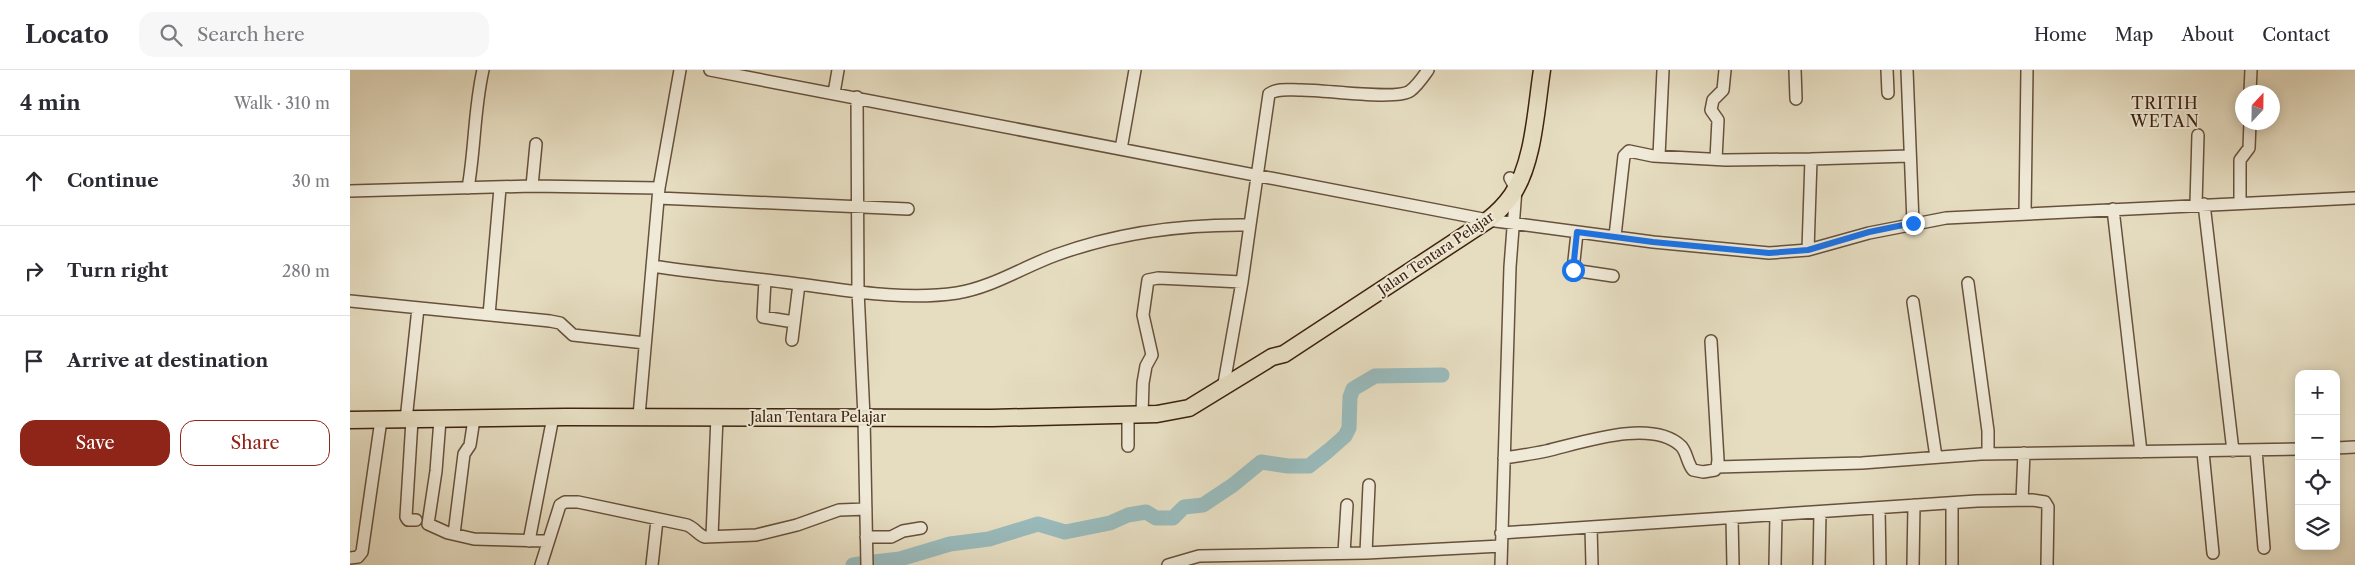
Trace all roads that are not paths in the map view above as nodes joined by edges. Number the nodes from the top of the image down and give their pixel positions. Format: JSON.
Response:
{"nodes":[{"id":1,"x":483,"y":70,"type":"edge"},
{"id":2,"x":680,"y":70,"type":"edge"},
{"id":3,"x":710,"y":70,"type":"edge"},
{"id":4,"x":838,"y":70,"type":"edge"},
{"id":5,"x":1135,"y":70,"type":"edge"},
{"id":6,"x":1428,"y":70,"type":"edge"},
{"id":7,"x":1531,"y":70,"type":"edge"},
{"id":8,"x":1542,"y":70,"type":"edge"},
{"id":9,"x":1663,"y":70,"type":"edge"},
{"id":10,"x":1725,"y":70,"type":"edge"},
{"id":11,"x":1796,"y":70,"type":"edge"},
{"id":12,"x":1887,"y":70,"type":"edge"},
{"id":13,"x":1907,"y":70,"type":"edge"},
{"id":14,"x":2027,"y":70,"type":"edge"},
{"id":15,"x":2251,"y":70,"type":"edge"},
{"id":16,"x":2250,"y":85,"type":"edge"},
{"id":17,"x":834,"y":93,"type":"junction"},
{"id":18,"x":1888,"y":93,"type":"dead end"},
{"id":19,"x":857,"y":98,"type":"junction"},
{"id":20,"x":1796,"y":99,"type":"dead end"},
{"id":21,"x":2250,"y":130,"type":"edge"},
{"id":22,"x":2198,"y":136,"type":"dead end"},
{"id":23,"x":536,"y":144,"type":"dead end"},
{"id":24,"x":1121,"y":150,"type":"junction"},
{"id":25,"x":1659,"y":156,"type":"junction"},
{"id":26,"x":1909,"y":156,"type":"junction"},
{"id":27,"x":1716,"y":159,"type":"junction"},
{"id":28,"x":1811,"y":159,"type":"junction"},
{"id":29,"x":1258,"y":177,"type":"junction"},
{"id":30,"x":1513,"y":184,"type":"junction"},
{"id":31,"x":532,"y":186,"type":"junction"},
{"id":32,"x":468,"y":188,"type":"junction"},
{"id":33,"x":500,"y":188,"type":"junction"},
{"id":34,"x":350,"y":191,"type":"edge"},
{"id":35,"x":659,"y":193,"type":"junction"},
{"id":36,"x":2355,"y":198,"type":"edge"},
{"id":37,"x":2240,"y":202,"type":"junction"},
{"id":38,"x":2200,"y":204,"type":"junction"},
{"id":39,"x":857,"y":208,"type":"junction"},
{"id":40,"x":908,"y":209,"type":"dead end"},
{"id":41,"x":2113,"y":209,"type":"junction"},
{"id":42,"x":2025,"y":213,"type":"junction"},
{"id":43,"x":1480,"y":219,"type":"junction"},
{"id":44,"x":1913,"y":223,"type":"junction"},
{"id":45,"x":1513,"y":224,"type":"junction"},
{"id":46,"x":1250,"y":225,"type":"junction"},
{"id":47,"x":1577,"y":232,"type":"junction"},
{"id":48,"x":1615,"y":236,"type":"junction"},
{"id":49,"x":1808,"y":250,"type":"junction"},
{"id":50,"x":652,"y":266,"type":"junction"},
{"id":51,"x":1612,"y":276,"type":"dead end"},
{"id":52,"x":766,"y":280,"type":"junction"},
{"id":53,"x":1242,"y":282,"type":"junction"},
{"id":54,"x":1968,"y":283,"type":"dead end"},
{"id":55,"x":799,"y":284,"type":"junction"},
{"id":56,"x":858,"y":291,"type":"junction"},
{"id":57,"x":350,"y":300,"type":"edge"},
{"id":58,"x":1913,"y":302,"type":"dead end"},
{"id":59,"x":418,"y":308,"type":"junction"},
{"id":60,"x":489,"y":315,"type":"junction"},
{"id":61,"x":794,"y":322,"type":"junction"},
{"id":62,"x":792,"y":340,"type":"dead end"},
{"id":63,"x":1711,"y":340,"type":"dead end"},
{"id":64,"x":645,"y":344,"type":"junction"},
{"id":65,"x":1223,"y":389,"type":"junction"},
{"id":66,"x":1135,"y":414,"type":"junction"},
{"id":67,"x":639,"y":416,"type":"junction"},
{"id":68,"x":553,"y":417,"type":"junction"},
{"id":69,"x":716,"y":417,"type":"junction"},
{"id":70,"x":864,"y":417,"type":"junction"},
{"id":71,"x":474,"y":419,"type":"junction"},
{"id":72,"x":350,"y":420,"type":"edge"},
{"id":73,"x":380,"y":420,"type":"junction"},
{"id":74,"x":409,"y":420,"type":"junction"},
{"id":75,"x":440,"y":420,"type":"junction"},
{"id":76,"x":1128,"y":446,"type":"dead end"},
{"id":77,"x":2355,"y":447,"type":"edge"},
{"id":78,"x":2340,"y":448,"type":"edge"},
{"id":79,"x":2295,"y":449,"type":"edge"},
{"id":80,"x":2256,"y":450,"type":"junction"},
{"id":81,"x":2233,"y":451,"type":"junction"},
{"id":82,"x":2141,"y":452,"type":"junction"},
{"id":83,"x":2203,"y":452,"type":"junction"},
{"id":84,"x":2024,"y":453,"type":"junction"},
{"id":85,"x":1988,"y":454,"type":"junction"},
{"id":86,"x":1936,"y":457,"type":"junction"},
{"id":87,"x":1504,"y":458,"type":"junction"},
{"id":88,"x":1717,"y":467,"type":"junction"},
{"id":89,"x":1368,"y":486,"type":"dead end"},
{"id":90,"x":2022,"y":500,"type":"junction"},
{"id":91,"x":1952,"y":503,"type":"junction"},
{"id":92,"x":1347,"y":505,"type":"dead end"},
{"id":93,"x":1914,"y":505,"type":"junction"},
{"id":94,"x":1879,"y":508,"type":"junction"},
{"id":95,"x":866,"y":509,"type":"junction"},
{"id":96,"x":1820,"y":512,"type":"junction"},
{"id":97,"x":1776,"y":515,"type":"junction"},
{"id":98,"x":1732,"y":518,"type":"junction"},
{"id":99,"x":416,"y":520,"type":"dead end"},
{"id":100,"x":657,"y":520,"type":"junction"},
{"id":101,"x":1591,"y":527,"type":"junction"},
{"id":102,"x":921,"y":528,"type":"dead end"},
{"id":103,"x":1501,"y":533,"type":"junction"},
{"id":104,"x":454,"y":534,"type":"junction"},
{"id":105,"x":712,"y":536,"type":"junction"},
{"id":106,"x":866,"y":538,"type":"junction"},
{"id":107,"x":528,"y":541,"type":"junction"},
{"id":108,"x":548,"y":541,"type":"junction"},
{"id":109,"x":1501,"y":546,"type":"junction"},
{"id":110,"x":2264,"y":548,"type":"dead end"},
{"id":111,"x":1344,"y":553,"type":"junction"},
{"id":112,"x":1366,"y":553,"type":"junction"},
{"id":113,"x":2213,"y":553,"type":"dead end"},
{"id":114,"x":350,"y":558,"type":"edge"},
{"id":115,"x":541,"y":565,"type":"edge"},
{"id":116,"x":652,"y":565,"type":"edge"},
{"id":117,"x":867,"y":565,"type":"edge"},
{"id":118,"x":1168,"y":565,"type":"edge"},
{"id":119,"x":1501,"y":565,"type":"edge"},
{"id":120,"x":1592,"y":565,"type":"edge"},
{"id":121,"x":1733,"y":565,"type":"edge"},
{"id":122,"x":1775,"y":565,"type":"edge"},
{"id":123,"x":1818,"y":565,"type":"edge"},
{"id":124,"x":1880,"y":565,"type":"edge"},
{"id":125,"x":1913,"y":565,"type":"edge"},
{"id":126,"x":1952,"y":565,"type":"edge"},
{"id":127,"x":2047,"y":565,"type":"edge"}],
"edges":[{"from":1,"to":32,"type":"street"},
{"from":2,"to":35,"type":"street"},
{"from":3,"to":17,"type":"street"},
{"from":4,"to":17,"type":"street"},
{"from":5,"to":24,"type":"street"},
{"from":6,"to":29,"type":"street"},
{"from":7,"to":30,"type":"highway","name":"Jalan Tentara Pelajar"},
{"from":8,"to":30,"type":"highway","name":"Jalan Tentara Pelajar"},
{"from":9,"to":25,"type":"street"},
{"from":10,"to":27,"type":"street"},
{"from":11,"to":20,"type":"street"},
{"from":12,"to":18,"type":"street"},
{"from":13,"to":26,"type":"street"},
{"from":14,"to":42,"type":"street"},
{"from":15,"to":16,"type":"street"},
{"from":17,"to":19,"type":"street"},
{"from":19,"to":24,"type":"street"},
{"from":19,"to":39,"type":"street"},
{"from":21,"to":37,"type":"street"},
{"from":22,"to":38,"type":"street"},
{"from":23,"to":31,"type":"street"},
{"from":24,"to":29,"type":"street"},
{"from":25,"to":27,"type":"street"},
{"from":25,"to":48,"type":"street"},
{"from":26,"to":28,"type":"street"},
{"from":26,"to":44,"type":"street"},
{"from":27,"to":28,"type":"street"},
{"from":28,"to":49,"type":"street"},
{"from":29,"to":43,"type":"street"},
{"from":29,"to":46,"type":"street"},
{"from":30,"to":43,"type":"highway","name":"Jalan Tentara Pelajar"},
{"from":30,"to":45,"type":"street"},
{"from":31,"to":33,"type":"street"},
{"from":31,"to":35,"type":"street"},
{"from":32,"to":33,"type":"street"},
{"from":32,"to":34,"type":"street"},
{"from":33,"to":60,"type":"street"},
{"from":35,"to":39,"type":"street"},
{"from":35,"to":50,"type":"street"},
{"from":36,"to":37,"type":"street"},
{"from":37,"to":38,"type":"street"},
{"from":38,"to":41,"type":"street"},
{"from":38,"to":81,"type":"street"},
{"from":39,"to":40,"type":"street"},
{"from":39,"to":56,"type":"street"},
{"from":41,"to":42,"type":"street"},
{"from":41,"to":82,"type":"street"},
{"from":42,"to":44,"type":"street"},
{"from":43,"to":45,"type":"street"},
{"from":43,"to":65,"type":"highway","name":"Jalan Tentara Pelajar"},
{"from":44,"to":49,"type":"street"},
{"from":45,"to":47,"type":"street"},
{"from":45,"to":87,"type":"street"},
{"from":46,"to":53,"type":"street"},
{"from":46,"to":56,"type":"street"},
{"from":47,"to":48,"type":"street"},
{"from":47,"to":51,"type":"street"},
{"from":48,"to":49,"type":"street"},
{"from":50,"to":52,"type":"street"},
{"from":50,"to":64,"type":"street"},
{"from":52,"to":55,"type":"street"},
{"from":52,"to":61,"type":"street"},
{"from":53,"to":65,"type":"street"},
{"from":53,"to":66,"type":"street"},
{"from":54,"to":85,"type":"street"},
{"from":55,"to":56,"type":"street"},
{"from":55,"to":61,"type":"street"},
{"from":56,"to":70,"type":"street"},
{"from":57,"to":59,"type":"street"},
{"from":58,"to":86,"type":"street"},
{"from":59,"to":60,"type":"street"},
{"from":59,"to":74,"type":"street"},
{"from":60,"to":64,"type":"street"},
{"from":61,"to":62,"type":"street"},
{"from":63,"to":88,"type":"street"},
{"from":64,"to":67,"type":"street"},
{"from":65,"to":66,"type":"highway","name":"Jalan Tentara Pelajar"},
{"from":66,"to":70,"type":"highway","name":"Jalan Tentara Pelajar"},
{"from":66,"to":76,"type":"street"},
{"from":67,"to":68,"type":"highway","name":"Jalan Tentara Pelajar"},
{"from":67,"to":69,"type":"highway","name":"Jalan Tentara Pelajar"},
{"from":68,"to":71,"type":"highway","name":"Jalan Tentara Pelajar"},
{"from":68,"to":107,"type":"street"},
{"from":69,"to":70,"type":"highway","name":"Jalan Tentara Pelajar"},
{"from":69,"to":105,"type":"street"},
{"from":70,"to":95,"type":"street"},
{"from":71,"to":75,"type":"highway","name":"Jalan Tentara Pelajar"},
{"from":71,"to":104,"type":"street"},
{"from":72,"to":73,"type":"highway","name":"Jalan Tentara Pelajar"},
{"from":73,"to":74,"type":"highway","name":"Jalan Tentara Pelajar"},
{"from":73,"to":114,"type":"street"},
{"from":74,"to":75,"type":"highway","name":"Jalan Tentara Pelajar"},
{"from":74,"to":99,"type":"street"},
{"from":75,"to":104,"type":"street"},
{"from":77,"to":78,"type":"street"},
{"from":79,"to":80,"type":"street"},
{"from":80,"to":81,"type":"street"},
{"from":80,"to":110,"type":"street"},
{"from":81,"to":83,"type":"street"},
{"from":82,"to":83,"type":"street"},
{"from":82,"to":84,"type":"street"},
{"from":83,"to":113,"type":"street"},
{"from":84,"to":85,"type":"street"},
{"from":84,"to":90,"type":"street"},
{"from":85,"to":86,"type":"street"},
{"from":86,"to":88,"type":"street"},
{"from":87,"to":88,"type":"street"},
{"from":87,"to":103,"type":"street"},
{"from":89,"to":112,"type":"street"},
{"from":90,"to":91,"type":"street"},
{"from":90,"to":127,"type":"street"},
{"from":91,"to":93,"type":"street"},
{"from":91,"to":126,"type":"street"},
{"from":92,"to":111,"type":"street"},
{"from":93,"to":94,"type":"street"},
{"from":93,"to":125,"type":"street"},
{"from":94,"to":96,"type":"street"},
{"from":94,"to":124,"type":"street"},
{"from":95,"to":105,"type":"street"},
{"from":95,"to":106,"type":"street"},
{"from":96,"to":97,"type":"street"},
{"from":96,"to":123,"type":"street"},
{"from":97,"to":98,"type":"street"},
{"from":97,"to":122,"type":"street"},
{"from":98,"to":101,"type":"street"},
{"from":98,"to":121,"type":"street"},
{"from":100,"to":105,"type":"street"},
{"from":100,"to":108,"type":"street"},
{"from":100,"to":116,"type":"street"},
{"from":101,"to":103,"type":"street"},
{"from":101,"to":120,"type":"street"},
{"from":102,"to":106,"type":"street"},
{"from":103,"to":109,"type":"street"},
{"from":104,"to":107,"type":"street"},
{"from":106,"to":117,"type":"street"},
{"from":107,"to":108,"type":"street"},
{"from":108,"to":115,"type":"street"},
{"from":109,"to":112,"type":"street"},
{"from":109,"to":119,"type":"street"},
{"from":111,"to":112,"type":"street"},
{"from":111,"to":118,"type":"street"}]}
